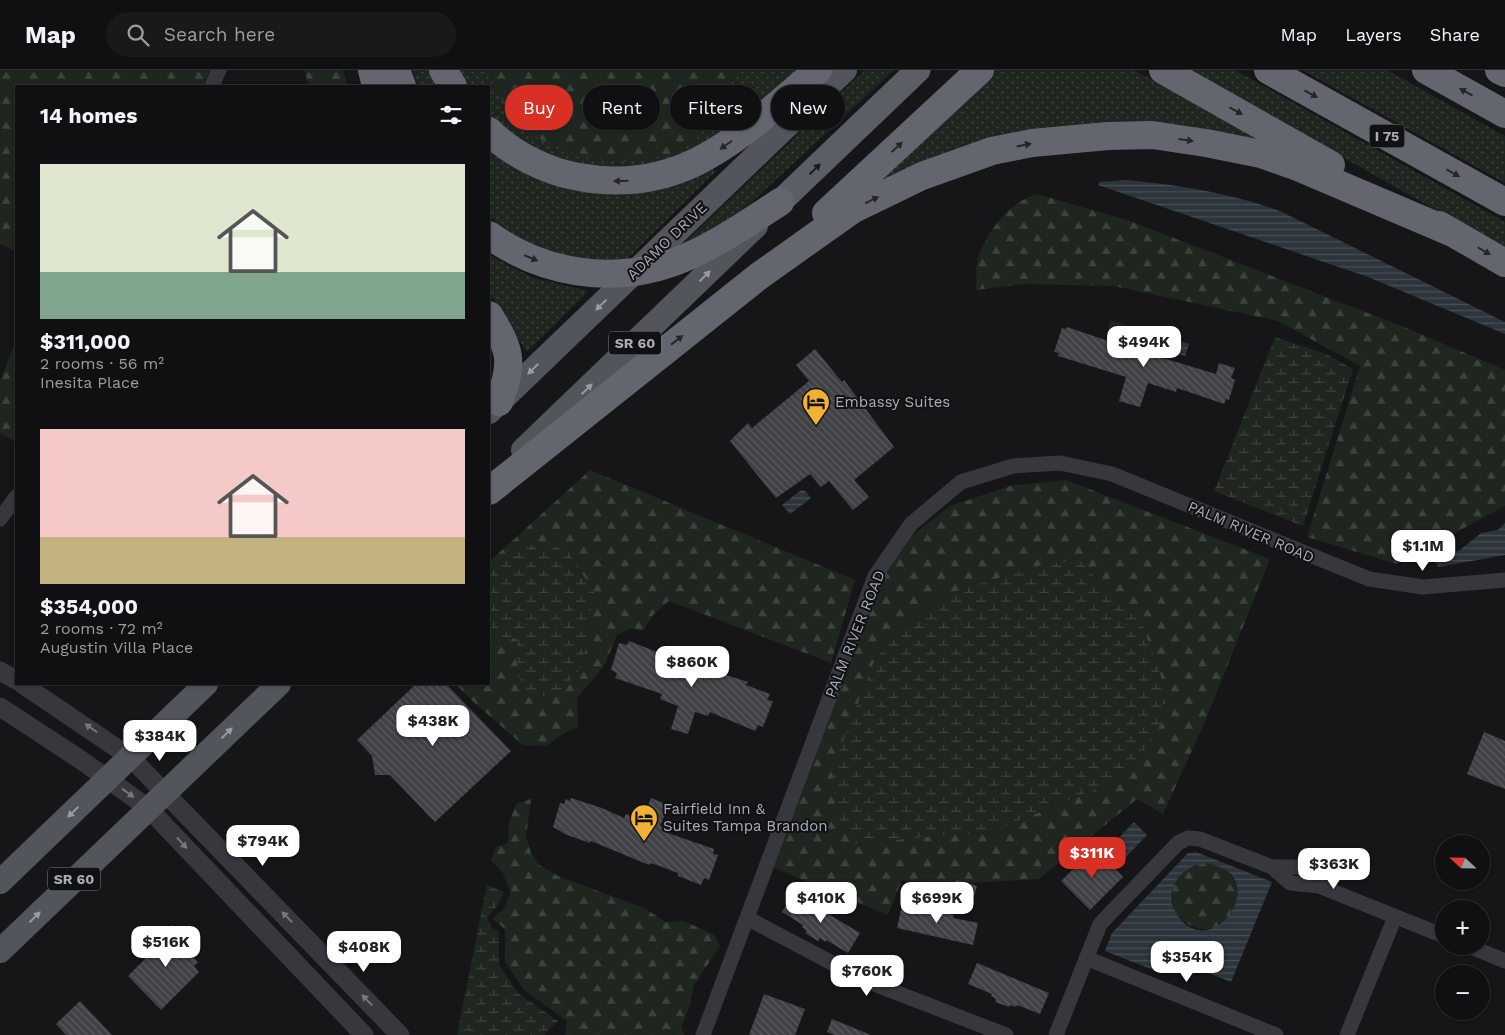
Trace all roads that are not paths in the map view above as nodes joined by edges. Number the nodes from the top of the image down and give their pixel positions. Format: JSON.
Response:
{"nodes":[{"id":1,"x":219,"y":70,"type":"edge"},
{"id":2,"x":372,"y":70,"type":"edge"},
{"id":3,"x":396,"y":70,"type":"edge"},
{"id":4,"x":443,"y":70,"type":"edge"},
{"id":5,"x":818,"y":70,"type":"edge"},
{"id":6,"x":845,"y":70,"type":"edge"},
{"id":7,"x":918,"y":70,"type":"edge"},
{"id":8,"x":980,"y":70,"type":"edge"},
{"id":9,"x":1163,"y":70,"type":"edge"},
{"id":10,"x":1268,"y":70,"type":"edge"},
{"id":11,"x":1426,"y":70,"type":"edge"},
{"id":12,"x":1499,"y":70,"type":"edge"},
{"id":13,"x":1505,"y":73,"type":"edge"},
{"id":14,"x":212,"y":85,"type":"edge"},
{"id":15,"x":376,"y":85,"type":"edge"},
{"id":16,"x":402,"y":85,"type":"edge"},
{"id":17,"x":452,"y":85,"type":"edge"},
{"id":18,"x":1505,"y":114,"type":"edge"},
{"id":19,"x":490,"y":132,"type":"edge"},
{"id":20,"x":780,"y":202,"type":"junction"},
{"id":21,"x":1505,"y":202,"type":"edge"},
{"id":22,"x":1453,"y":233,"type":"junction"},
{"id":23,"x":490,"y":236,"type":"edge"},
{"id":24,"x":1505,"y":263,"type":"edge"},
{"id":25,"x":634,"y":272,"type":"junction"},
{"id":26,"x":759,"y":276,"type":"junction"},
{"id":27,"x":490,"y":317,"type":"edge"},
{"id":28,"x":494,"y":407,"type":"edge"},
{"id":29,"x":490,"y":482,"type":"edge"},
{"id":30,"x":490,"y":490,"type":"edge"},
{"id":31,"x":15,"y":498,"type":"edge"},
{"id":32,"x":0,"y":519,"type":"edge"},
{"id":33,"x":1505,"y":580,"type":"edge"},
{"id":34,"x":0,"y":671,"type":"edge"},
{"id":35,"x":15,"y":679,"type":"edge"},
{"id":36,"x":23,"y":685,"type":"edge"},
{"id":37,"x":205,"y":685,"type":"edge"},
{"id":38,"x":277,"y":685,"type":"edge"},
{"id":39,"x":0,"y":707,"type":"edge"},
{"id":40,"x":130,"y":757,"type":"junction"},
{"id":41,"x":108,"y":778,"type":"junction"},
{"id":42,"x":166,"y":791,"type":"junction"},
{"id":43,"x":148,"y":808,"type":"junction"},
{"id":44,"x":0,"y":882,"type":"edge"},
{"id":45,"x":1395,"y":917,"type":"junction"},
{"id":46,"x":747,"y":918,"type":"junction"},
{"id":47,"x":1435,"y":933,"type":"edge"},
{"id":48,"x":0,"y":951,"type":"edge"},
{"id":49,"x":1490,"y":955,"type":"edge"},
{"id":50,"x":1086,"y":958,"type":"junction"},
{"id":51,"x":1505,"y":961,"type":"edge"},
{"id":52,"x":364,"y":1035,"type":"edge"},
{"id":53,"x":400,"y":1035,"type":"edge"},
{"id":54,"x":703,"y":1035,"type":"edge"},
{"id":55,"x":1006,"y":1035,"type":"edge"},
{"id":56,"x":1056,"y":1035,"type":"edge"},
{"id":57,"x":1276,"y":1035,"type":"edge"},
{"id":58,"x":1347,"y":1035,"type":"edge"}],
"edges":[{"from":1,"to":14,"type":"street"},
{"from":2,"to":15,"type":"highway"},
{"from":3,"to":16,"type":"highway"},
{"from":4,"to":17,"type":"highway"},
{"from":5,"to":19,"type":"highway","one_way":true},
{"from":6,"to":25,"type":"main road","name":"ADAMO DRIVE"},
{"from":20,"to":7,"type":"highway","number":"SR 60","one_way":true},
{"from":26,"to":8,"type":"highway","one_way":true},
{"from":9,"to":22,"type":"highway","one_way":true},
{"from":10,"to":21,"type":"highway","number":"I 75","one_way":true},
{"from":18,"to":11,"type":"highway","one_way":true},
{"from":12,"to":13,"type":"highway"},
{"from":20,"to":25,"type":"highway"},
{"from":29,"to":20,"type":"main road","number":"SR 60","one_way":true},
{"from":22,"to":24,"type":"highway","one_way":true},
{"from":26,"to":22,"type":"highway","one_way":true},
{"from":23,"to":25,"type":"highway","one_way":true},
{"from":25,"to":28,"type":"main road","name":"ADAMO DRIVE","one_way":true},
{"from":30,"to":26,"type":"highway","one_way":true},
{"from":27,"to":28,"type":"highway"},
{"from":31,"to":32,"type":"street"},
{"from":33,"to":46,"type":"street","name":"PALM RIVER ROAD"},
{"from":34,"to":35,"type":"street"},
{"from":40,"to":36,"type":"street","one_way":true},
{"from":37,"to":40,"type":"main road"},
{"from":42,"to":38,"type":"main road","number":"SR 60","one_way":true},
{"from":39,"to":41,"type":"street"},
{"from":40,"to":41,"type":"main road"},
{"from":40,"to":42,"type":"street"},
{"from":41,"to":43,"type":"street","one_way":true},
{"from":41,"to":44,"type":"main road","one_way":true},
{"from":42,"to":43,"type":"main road","number":"SR 60"},
{"from":53,"to":42,"type":"street","one_way":true},
{"from":48,"to":43,"type":"main road","number":"SR 60","one_way":true},
{"from":43,"to":52,"type":"street","one_way":true},
{"from":45,"to":47,"type":"street"},
{"from":45,"to":50,"type":"street"},
{"from":45,"to":58,"type":"street"},
{"from":46,"to":54,"type":"street","name":"PALM RIVER ROAD"},
{"from":46,"to":55,"type":"street"},
{"from":49,"to":51,"type":"street"},
{"from":50,"to":56,"type":"street"},
{"from":50,"to":57,"type":"street"}]}
